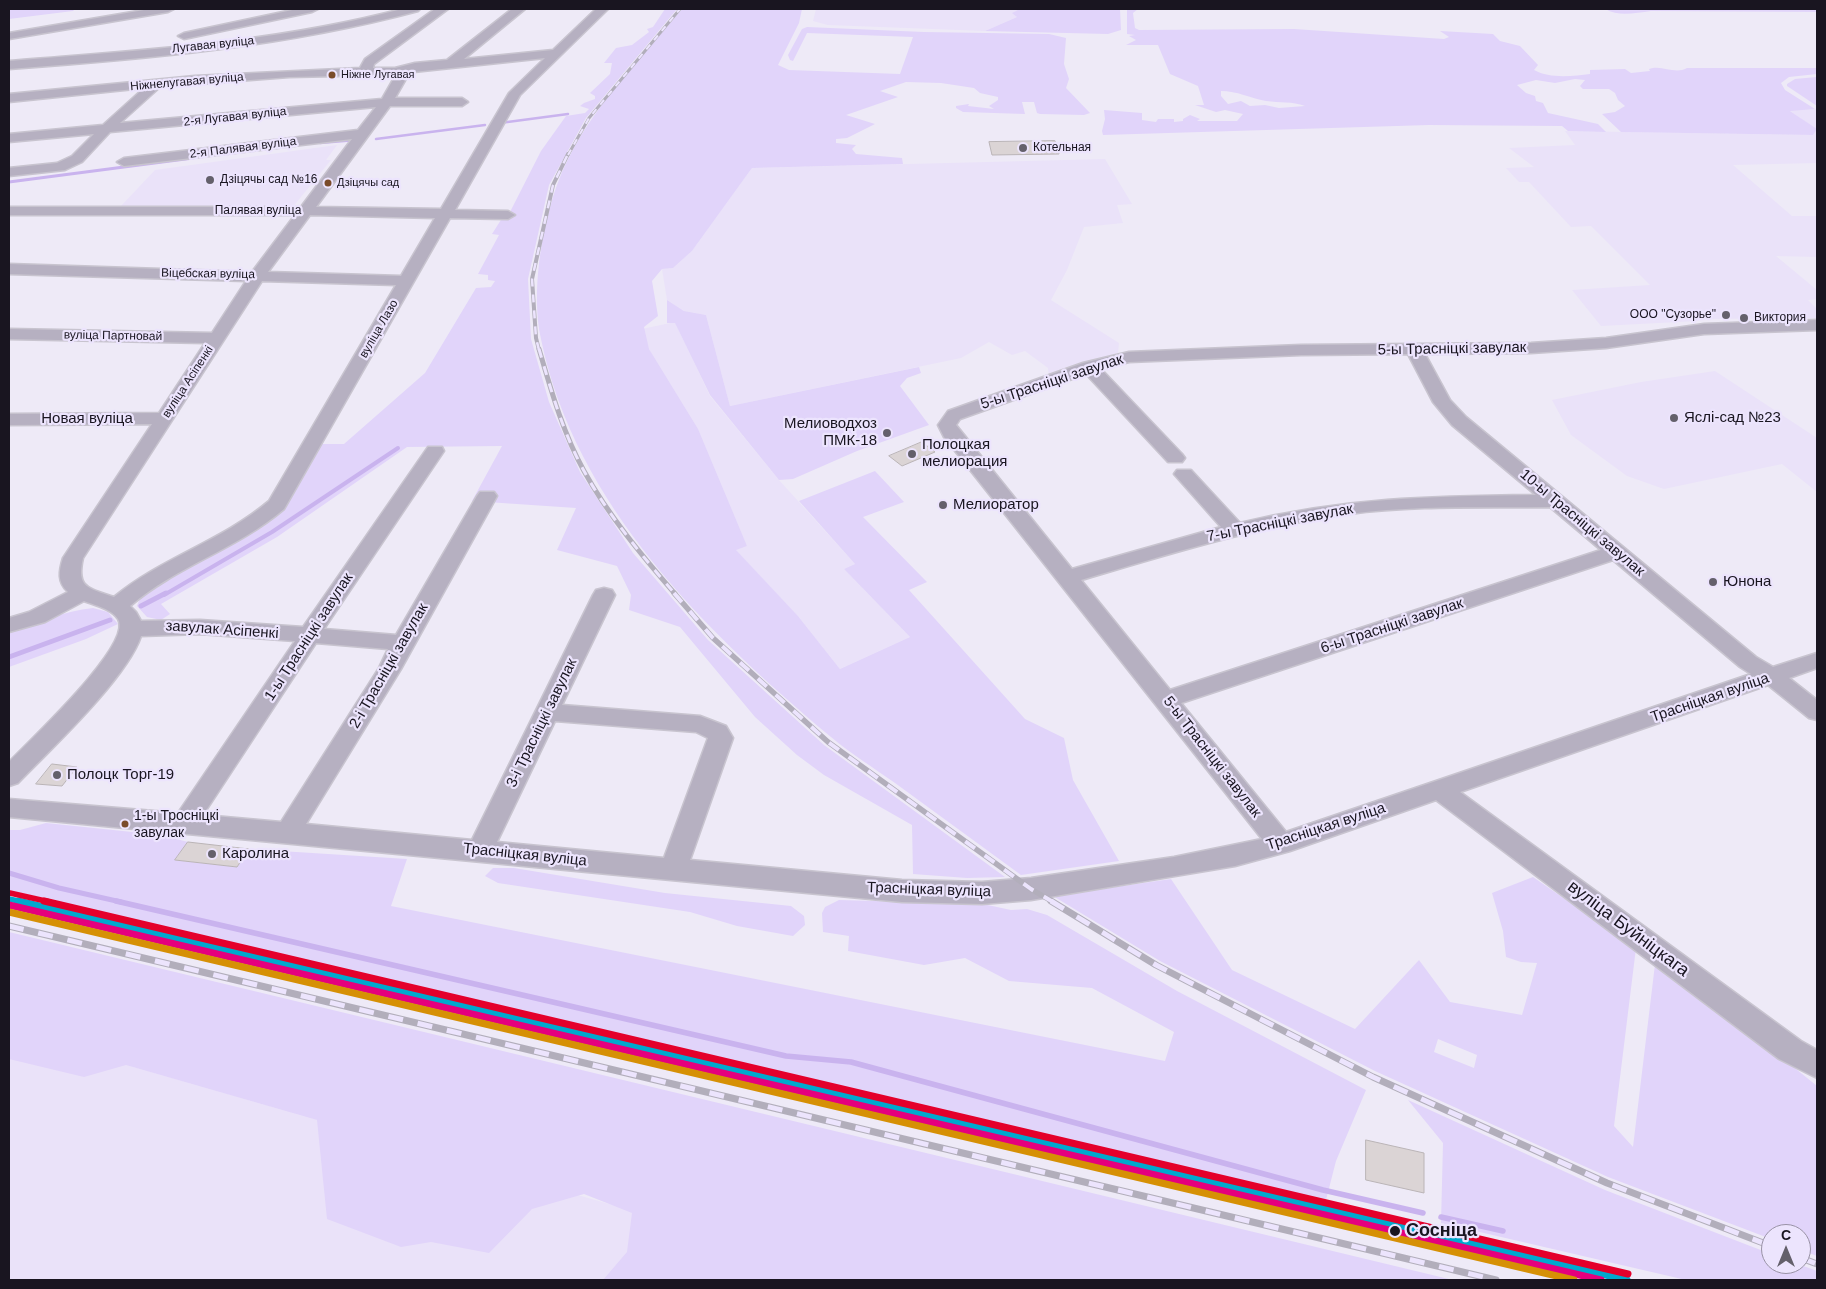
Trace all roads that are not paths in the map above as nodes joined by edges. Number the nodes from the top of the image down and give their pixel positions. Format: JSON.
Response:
{"nodes":[{"id":1,"x":163,"y":9,"type":"edge"},
{"id":2,"x":312,"y":9,"type":"edge"},
{"id":3,"x":414,"y":9,"type":"edge"},
{"id":4,"x":442,"y":9,"type":"edge"},
{"id":5,"x":519,"y":9,"type":"edge"},
{"id":6,"x":602,"y":9,"type":"edge"},
{"id":7,"x":176,"y":30,"type":"junction"},
{"id":8,"x":9,"y":36,"type":"edge"},
{"id":9,"x":189,"y":48,"type":"junction"},
{"id":10,"x":558,"y":53,"type":"junction"},
{"id":11,"x":451,"y":63,"type":"junction"},
{"id":12,"x":9,"y":66,"type":"edge"},
{"id":13,"x":366,"y":71,"type":"junction"},
{"id":14,"x":395,"y":72,"type":"junction"},
{"id":15,"x":220,"y":78,"type":"junction"},
{"id":16,"x":155,"y":85,"type":"junction"},
{"id":17,"x":9,"y":98,"type":"edge"},
{"id":18,"x":386,"y":102,"type":"junction"},
{"id":19,"x":462,"y":102,"type":"dead end"},
{"id":20,"x":106,"y":129,"type":"junction"},
{"id":21,"x":362,"y":134,"type":"junction"},
{"id":22,"x":9,"y":138,"type":"edge"},
{"id":23,"x":124,"y":162,"type":"dead end"},
{"id":24,"x":9,"y":172,"type":"edge"},
{"id":25,"x":9,"y":211,"type":"edge"},
{"id":26,"x":305,"y":211,"type":"junction"},
{"id":27,"x":443,"y":215,"type":"junction"},
{"id":28,"x":508,"y":215,"type":"dead end"},
{"id":29,"x":9,"y":268,"type":"edge"},
{"id":30,"x":258,"y":275,"type":"junction"},
{"id":31,"x":407,"y":281,"type":"junction"},
{"id":32,"x":1817,"y":325,"type":"edge"},
{"id":33,"x":9,"y":334,"type":"edge"},
{"id":34,"x":217,"y":338,"type":"junction"},
{"id":35,"x":1414,"y":350,"type":"junction"},
{"id":36,"x":1089,"y":367,"type":"junction"},
{"id":37,"x":164,"y":418,"type":"junction"},
{"id":38,"x":9,"y":419,"type":"edge"},
{"id":39,"x":435,"y":452,"type":"dead end"},
{"id":40,"x":487,"y":496,"type":"dead end"},
{"id":41,"x":1556,"y":501,"type":"junction"},
{"id":42,"x":1234,"y":529,"type":"junction"},
{"id":43,"x":1617,"y":552,"type":"junction"},
{"id":44,"x":1069,"y":577,"type":"junction"},
{"id":45,"x":83,"y":593,"type":"junction"},
{"id":46,"x":604,"y":595,"type":"dead end"},
{"id":47,"x":116,"y":606,"type":"junction"},
{"id":48,"x":9,"y":625,"type":"edge"},
{"id":49,"x":132,"y":629,"type":"junction"},
{"id":50,"x":307,"y":637,"type":"junction"},
{"id":51,"x":403,"y":643,"type":"junction"},
{"id":52,"x":1817,"y":660,"type":"edge"},
{"id":53,"x":1771,"y":676,"type":"junction"},
{"id":54,"x":1167,"y":699,"type":"junction"},
{"id":55,"x":546,"y":712,"type":"junction"},
{"id":56,"x":1817,"y":712,"type":"edge"},
{"id":57,"x":9,"y":777,"type":"edge"},
{"id":58,"x":1440,"y":790,"type":"junction"},
{"id":59,"x":9,"y":808,"type":"edge"},
{"id":60,"x":184,"y":824,"type":"junction"},
{"id":61,"x":288,"y":832,"type":"junction"},
{"id":62,"x":1281,"y":844,"type":"junction"},
{"id":63,"x":480,"y":850,"type":"junction"},
{"id":64,"x":673,"y":870,"type":"junction"},
{"id":65,"x":1817,"y":1066,"type":"edge"}],
"edges":[{"from":1,"to":7,"type":"street"},
{"from":1,"to":8,"type":"street"},
{"from":2,"to":7,"type":"street"},
{"from":3,"to":9,"type":"street","name":"Лугавая вуліца"},
{"from":4,"to":13,"type":"street"},
{"from":5,"to":11,"type":"street"},
{"from":6,"to":10,"type":"street","name":"вуліца Лазо"},
{"from":7,"to":9,"type":"street"},
{"from":9,"to":12,"type":"street","name":"Лугавая вуліца"},
{"from":9,"to":15,"type":"street"},
{"from":10,"to":11,"type":"street"},
{"from":10,"to":27,"type":"street","name":"вуліца Лазо"},
{"from":11,"to":14,"type":"street"},
{"from":13,"to":14,"type":"street"},
{"from":13,"to":15,"type":"street","name":"Ніжнелугавая вуліца"},
{"from":14,"to":18,"type":"street","name":"вуліца Асіпенкі"},
{"from":15,"to":16,"type":"street","name":"Ніжнелугавая вуліца"},
{"from":16,"to":17,"type":"street","name":"Ніжнелугавая вуліца"},
{"from":16,"to":20,"type":"street"},
{"from":18,"to":19,"type":"street","name":"2-я Лугавая вуліца"},
{"from":18,"to":20,"type":"street","name":"2-я Лугавая вуліца"},
{"from":18,"to":21,"type":"street","name":"вуліца Асіпенкі"},
{"from":20,"to":22,"type":"street","name":"2-я Лугавая вуліца"},
{"from":20,"to":24,"type":"street"},
{"from":21,"to":23,"type":"street","name":"2-я Палявая вуліца"},
{"from":21,"to":26,"type":"street","name":"вуліца Асіпенкі"},
{"from":25,"to":26,"type":"street","name":"Палявая вуліца"},
{"from":26,"to":27,"type":"street","name":"Палявая вуліца"},
{"from":26,"to":30,"type":"street","name":"вуліца Асіпенкі"},
{"from":27,"to":28,"type":"street","name":"Палявая вуліца"},
{"from":27,"to":31,"type":"street","name":"вуліца Лазо"},
{"from":29,"to":30,"type":"street","name":"Віцебская вуліца"},
{"from":30,"to":31,"type":"street","name":"Віцебская вуліца"},
{"from":30,"to":34,"type":"street","name":"вуліца Асіпенкі"},
{"from":31,"to":47,"type":"street","name":"вуліца Лазо"},
{"from":32,"to":35,"type":"street","name":"5-ы Трасніцкі завулак"},
{"from":33,"to":34,"type":"street","name":"вуліца Партновай"},
{"from":34,"to":37,"type":"street","name":"вуліца Асіпенкі"},
{"from":35,"to":36,"type":"street","name":"5-ы Трасніцкі завулак"},
{"from":35,"to":41,"type":"street","name":"10-ы Трасніцкі завулак"},
{"from":36,"to":42,"type":"street"},
{"from":36,"to":44,"type":"street","name":"5-ы Трасніцкі завулак"},
{"from":37,"to":38,"type":"street","name":"Новая вуліца"},
{"from":37,"to":45,"type":"street","name":"вуліца Асіпенкі"},
{"from":39,"to":50,"type":"street","name":"1-ы Трасніцкі завулак"},
{"from":40,"to":51,"type":"street","name":"2-і Трасніцкі завулак"},
{"from":41,"to":42,"type":"street","name":"7-ы Трасніцкі завулак"},
{"from":41,"to":43,"type":"street","name":"10-ы Трасніцкі завулак"},
{"from":42,"to":44,"type":"street","name":"7-ы Трасніцкі завулак"},
{"from":43,"to":53,"type":"street","name":"10-ы Трасніцкі завулак"},
{"from":43,"to":54,"type":"street","name":"6-ы Трасніцкі завулак"},
{"from":44,"to":54,"type":"street","name":"5-ы Трасніцкі завулак"},
{"from":45,"to":47,"type":"street","name":"вуліца Асіпенкі"},
{"from":45,"to":48,"type":"street"},
{"from":46,"to":55,"type":"street","name":"3-і Трасніцкі завулак"},
{"from":47,"to":49,"type":"street"},
{"from":49,"to":50,"type":"street","name":"завулак Асіпенкі"},
{"from":49,"to":57,"type":"street"},
{"from":50,"to":51,"type":"street","name":"завулак Асіпенкі"},
{"from":50,"to":60,"type":"street","name":"1-ы Трасніцкі завулак"},
{"from":51,"to":61,"type":"street","name":"2-і Трасніцкі завулак"},
{"from":52,"to":53,"type":"street","name":"Трасніцкая вуліца"},
{"from":53,"to":56,"type":"street","name":"10-ы Трасніцкі завулак"},
{"from":53,"to":58,"type":"street","name":"Трасніцкая вуліца"},
{"from":54,"to":62,"type":"street","name":"5-ы Трасніцкі завулак"},
{"from":55,"to":63,"type":"street","name":"3-і Трасніцкі завулак"},
{"from":55,"to":64,"type":"street"},
{"from":58,"to":62,"type":"street","name":"Трасніцкая вуліца"},
{"from":58,"to":65,"type":"street","name":"вуліца Буйніцкага"},
{"from":59,"to":60,"type":"street","name":"Трасніцкая вуліца"},
{"from":60,"to":61,"type":"street","name":"Трасніцкая вуліца"},
{"from":61,"to":63,"type":"street","name":"Трасніцкая вуліца"},
{"from":62,"to":64,"type":"street","name":"Трасніцкая вуліца"},
{"from":63,"to":64,"type":"street","name":"Трасніцкая вуліца"}]}
